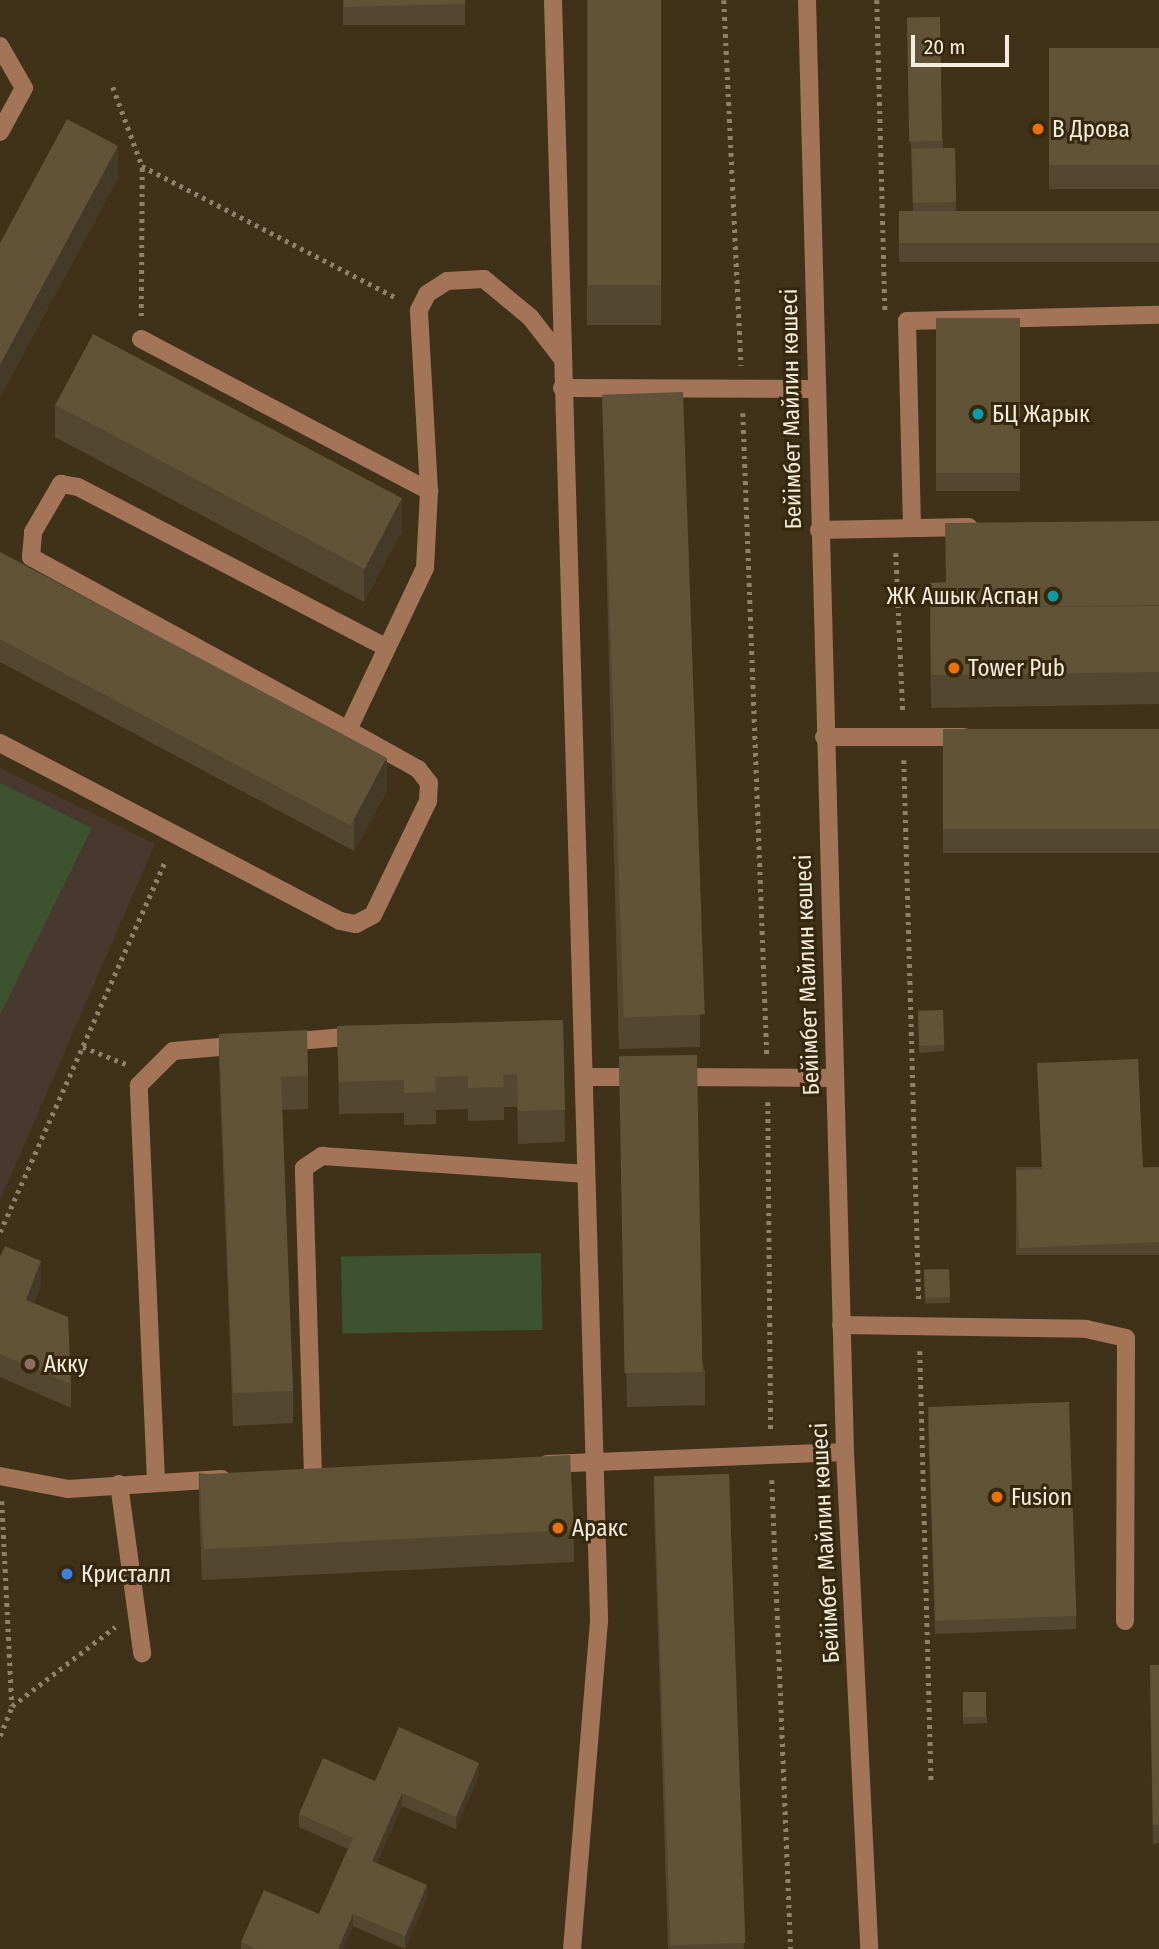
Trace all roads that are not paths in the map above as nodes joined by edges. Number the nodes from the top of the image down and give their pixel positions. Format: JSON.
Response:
{"nodes":[{"id":1,"x":552,"y":0,"type":"edge"},
{"id":2,"x":807,"y":0,"type":"edge"},
{"id":3,"x":0,"y":47,"type":"edge"},
{"id":4,"x":0,"y":132,"type":"edge"},
{"id":5,"x":1159,"y":315,"type":"edge"},
{"id":6,"x":141,"y":339,"type":"road end"},
{"id":7,"x":561,"y":357,"type":"junction"},
{"id":8,"x":562,"y":388,"type":"junction"},
{"id":9,"x":814,"y":389,"type":"junction"},
{"id":10,"x":429,"y":492,"type":"junction"},
{"id":11,"x":990,"y":527,"type":"edge"},
{"id":12,"x":904,"y":528,"type":"junction"},
{"id":13,"x":818,"y":530,"type":"junction"},
{"id":14,"x":387,"y":648,"type":"junction"},
{"id":15,"x":348,"y":730,"type":"junction"},
{"id":16,"x":824,"y":737,"type":"junction"},
{"id":17,"x":984,"y":737,"type":"edge"},
{"id":18,"x":0,"y":743,"type":"edge"},
{"id":19,"x":373,"y":1035,"type":"edge"},
{"id":20,"x":586,"y":1077,"type":"junction"},
{"id":21,"x":834,"y":1078,"type":"junction"},
{"id":22,"x":583,"y":1174,"type":"junction"},
{"id":23,"x":841,"y":1325,"type":"junction"},
{"id":24,"x":845,"y":1452,"type":"junction"},
{"id":25,"x":595,"y":1461,"type":"junction"},
{"id":26,"x":528,"y":1465,"type":"edge"},
{"id":27,"x":313,"y":1475,"type":"edge"},
{"id":28,"x":0,"y":1476,"type":"edge"},
{"id":29,"x":248,"y":1478,"type":"edge"},
{"id":30,"x":156,"y":1481,"type":"junction"},
{"id":31,"x":119,"y":1485,"type":"junction"},
{"id":32,"x":1125,"y":1621,"type":"dead end"},
{"id":33,"x":142,"y":1653,"type":"dead end"},
{"id":34,"x":572,"y":1949,"type":"edge"},
{"id":35,"x":869,"y":1949,"type":"edge"}],
"edges":[{"from":1,"to":7,"type":"street"},
{"from":2,"to":9,"type":"street","name":"Бейімбет Майлин көшесі"},
{"from":3,"to":4,"type":"street"},
{"from":5,"to":12,"type":"street"},
{"from":6,"to":10,"type":"street"},
{"from":7,"to":8,"type":"street"},
{"from":7,"to":10,"type":"street"},
{"from":8,"to":9,"type":"street"},
{"from":8,"to":20,"type":"street"},
{"from":9,"to":13,"type":"street","name":"Бейімбет Майлин көшесі"},
{"from":10,"to":14,"type":"street"},
{"from":11,"to":12,"type":"street"},
{"from":12,"to":13,"type":"street"},
{"from":13,"to":16,"type":"street","name":"Бейімбет Майлин көшесі"},
{"from":14,"to":15,"type":"street"},
{"from":14,"to":15,"type":"street"},
{"from":15,"to":18,"type":"street"},
{"from":16,"to":17,"type":"street"},
{"from":16,"to":21,"type":"street","name":"Бейімбет Майлин көшесі"},
{"from":19,"to":30,"type":"street"},
{"from":20,"to":21,"type":"street"},
{"from":20,"to":22,"type":"street"},
{"from":21,"to":23,"type":"street","name":"Бейімбет Майлин көшесі"},
{"from":22,"to":25,"type":"street"},
{"from":22,"to":27,"type":"street"},
{"from":23,"to":24,"type":"street","name":"Бейімбет Майлин көшесі"},
{"from":23,"to":32,"type":"street"},
{"from":24,"to":25,"type":"street"},
{"from":24,"to":35,"type":"street","name":"Бейімбет Майлин көшесі"},
{"from":25,"to":26,"type":"street"},
{"from":25,"to":34,"type":"street"},
{"from":28,"to":31,"type":"street"},
{"from":29,"to":30,"type":"street"},
{"from":30,"to":31,"type":"street"},
{"from":31,"to":33,"type":"street"}]}
